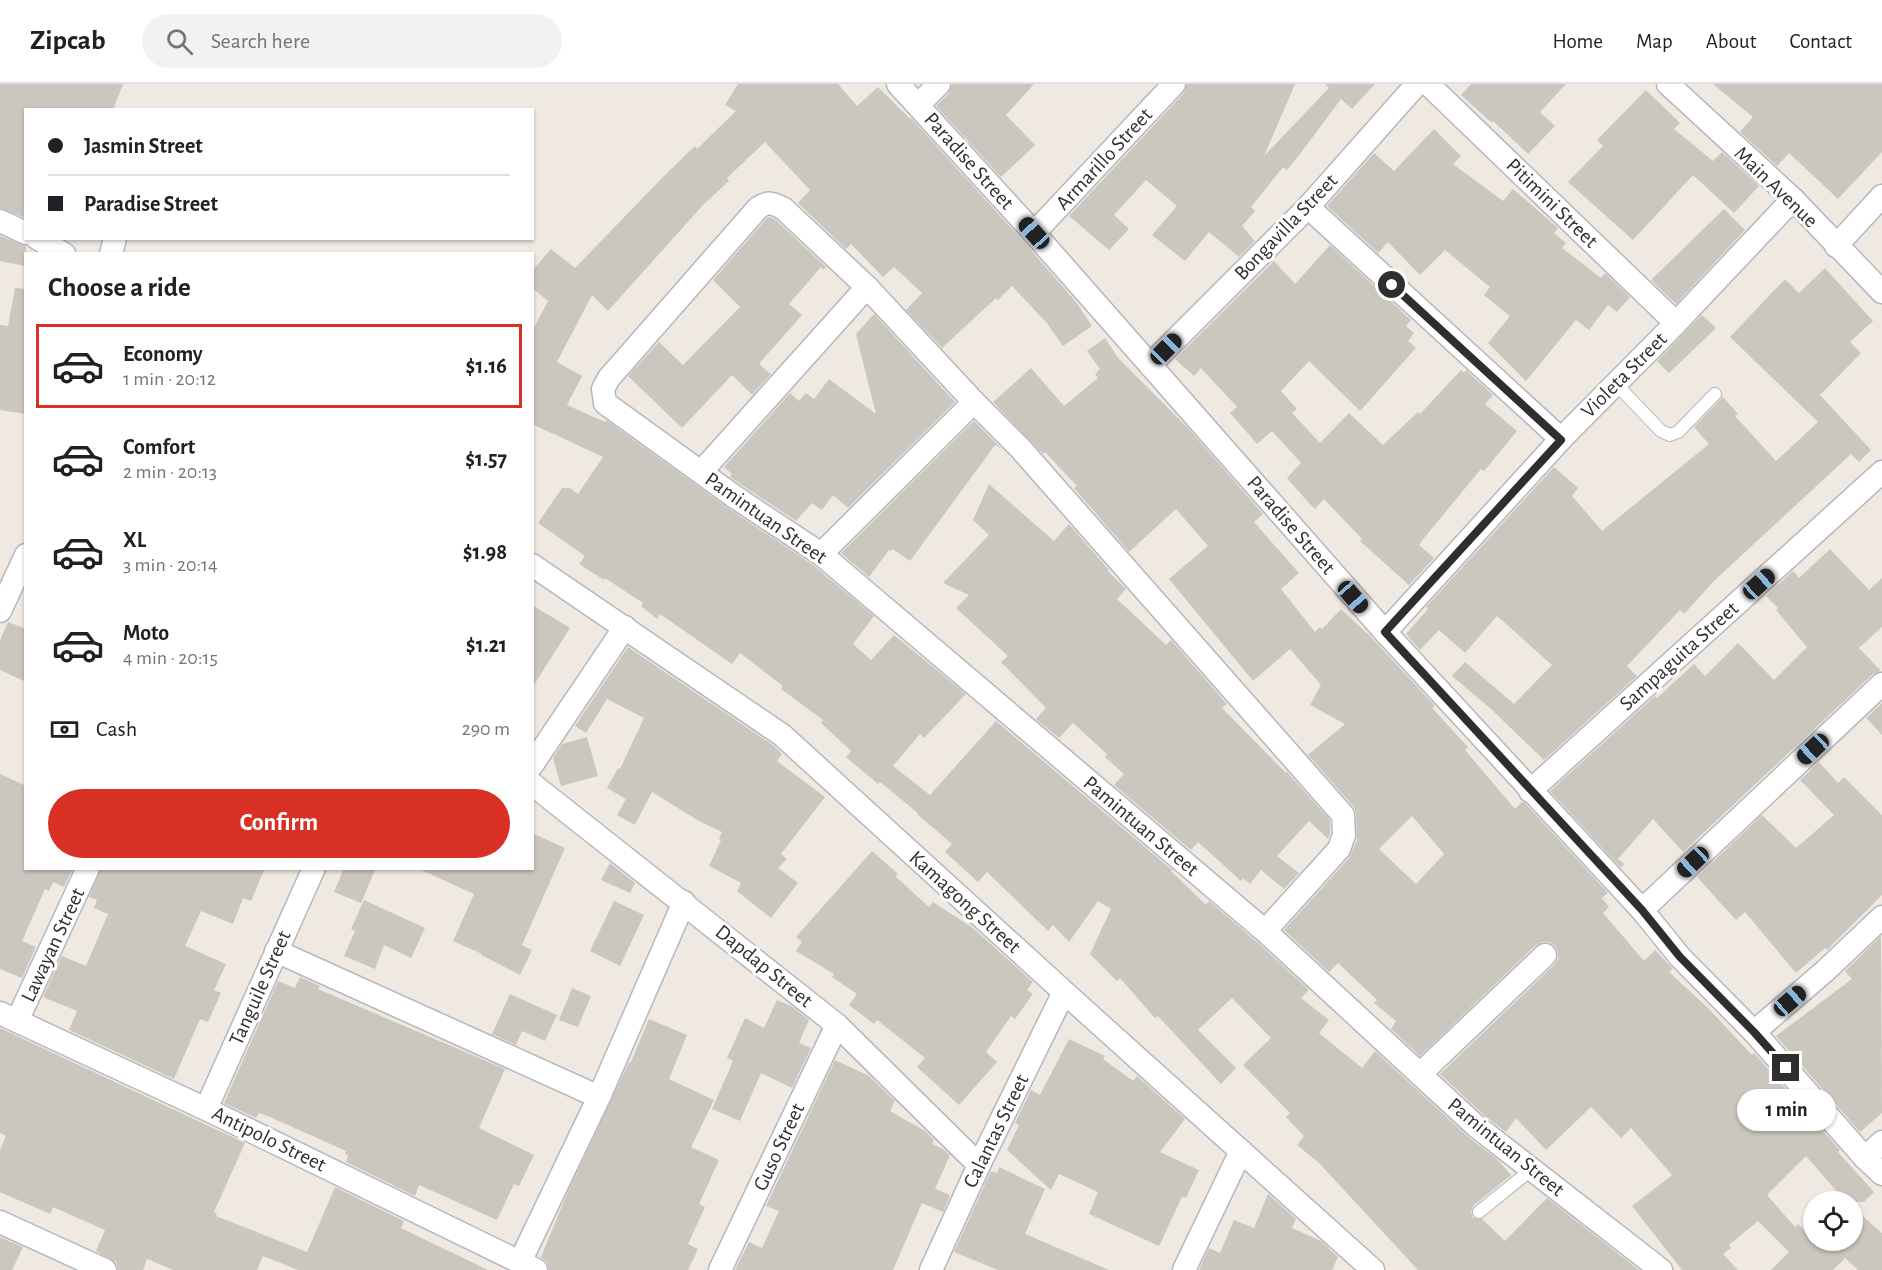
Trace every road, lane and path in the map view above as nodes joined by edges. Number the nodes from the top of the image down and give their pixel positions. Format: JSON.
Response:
{"nodes":[{"id":1,"x":898,"y":84,"type":"edge"},
{"id":2,"x":939,"y":84,"type":"edge"},
{"id":3,"x":1174,"y":84,"type":"edge"},
{"id":4,"x":1417,"y":84,"type":"edge"},
{"id":5,"x":1428,"y":84,"type":"edge"},
{"id":6,"x":1668,"y":84,"type":"edge"},
{"id":7,"x":918,"y":105,"type":"junction"},
{"id":8,"x":1882,"y":196,"type":"edge"},
{"id":9,"x":1793,"y":199,"type":"junction"},
{"id":10,"x":1308,"y":207,"type":"junction"},
{"id":11,"x":0,"y":221,"type":"edge"},
{"id":12,"x":24,"y":232,"type":"edge"},
{"id":13,"x":1034,"y":233,"type":"junction"},
{"id":14,"x":40,"y":240,"type":"edge"},
{"id":15,"x":1836,"y":246,"type":"junction"},
{"id":16,"x":61,"y":252,"type":"edge"},
{"id":17,"x":867,"y":287,"type":"junction"},
{"id":18,"x":1882,"y":292,"type":"edge"},
{"id":19,"x":1677,"y":323,"type":"junction"},
{"id":20,"x":1150,"y":365,"type":"junction"},
{"id":21,"x":1616,"y":384,"type":"junction"},
{"id":22,"x":1715,"y":394,"type":"dead end"},
{"id":23,"x":974,"y":402,"type":"junction"},
{"id":24,"x":1561,"y":440,"type":"junction"},
{"id":25,"x":701,"y":472,"type":"junction"},
{"id":26,"x":1882,"y":472,"type":"edge"},
{"id":27,"x":821,"y":554,"type":"junction"},
{"id":28,"x":24,"y":559,"type":"edge"},
{"id":29,"x":534,"y":566,"type":"edge"},
{"id":30,"x":0,"y":611,"type":"edge"},
{"id":31,"x":625,"y":627,"type":"junction"},
{"id":32,"x":1385,"y":632,"type":"junction"},
{"id":33,"x":1882,"y":684,"type":"edge"},
{"id":34,"x":534,"y":762,"type":"edge"},
{"id":35,"x":534,"y":786,"type":"edge"},
{"id":36,"x":1530,"y":791,"type":"junction"},
{"id":37,"x":87,"y":870,"type":"edge"},
{"id":38,"x":313,"y":870,"type":"edge"},
{"id":39,"x":684,"y":902,"type":"junction"},
{"id":40,"x":1642,"y":910,"type":"junction"},
{"id":41,"x":1882,"y":917,"type":"edge"},
{"id":42,"x":1264,"y":931,"type":"junction"},
{"id":43,"x":276,"y":951,"type":"junction"},
{"id":44,"x":1545,"y":955,"type":"dead end"},
{"id":45,"x":1064,"y":992,"type":"junction"},
{"id":46,"x":8,"y":1017,"type":"edge"},
{"id":47,"x":837,"y":1024,"type":"junction"},
{"id":48,"x":1754,"y":1032,"type":"junction"},
{"id":49,"x":1420,"y":1074,"type":"junction"},
{"id":50,"x":599,"y":1097,"type":"junction"},
{"id":51,"x":206,"y":1109,"type":"junction"},
{"id":52,"x":1882,"y":1142,"type":"edge"},
{"id":53,"x":1241,"y":1151,"type":"junction"},
{"id":54,"x":1865,"y":1158,"type":"junction"},
{"id":55,"x":979,"y":1165,"type":"junction"},
{"id":56,"x":1532,"y":1169,"type":"junction"},
{"id":57,"x":1882,"y":1174,"type":"edge"},
{"id":58,"x":1479,"y":1212,"type":"dead end"},
{"id":59,"x":0,"y":1222,"type":"edge"},
{"id":60,"x":528,"y":1266,"type":"edge"},
{"id":61,"x":105,"y":1270,"type":"edge"},
{"id":62,"x":720,"y":1270,"type":"edge"},
{"id":63,"x":931,"y":1270,"type":"edge"},
{"id":64,"x":1184,"y":1270,"type":"edge"},
{"id":65,"x":1373,"y":1270,"type":"edge"},
{"id":66,"x":1661,"y":1270,"type":"edge"}],
"edges":[{"from":1,"to":7,"type":"street","name":"Paradise Street"},
{"from":2,"to":7,"type":"street"},
{"from":3,"to":13,"type":"street","name":"Armarillo Street"},
{"from":4,"to":10,"type":"street","name":"Bongavilla Street"},
{"from":5,"to":19,"type":"street","name":"Pitimini Street"},
{"from":6,"to":9,"type":"street","name":"Main Avenue"},
{"from":7,"to":13,"type":"street","name":"Paradise Street"},
{"from":8,"to":15,"type":"street"},
{"from":9,"to":15,"type":"street","name":"Main Avenue"},
{"from":9,"to":19,"type":"street","name":"Violeta Street"},
{"from":10,"to":20,"type":"street","name":"Bongavilla Street"},
{"from":10,"to":24,"type":"street"},
{"from":11,"to":12,"type":"street"},
{"from":13,"to":20,"type":"street","name":"Paradise Street"},
{"from":14,"to":16,"type":"street"},
{"from":15,"to":18,"type":"street","name":"Main Avenue"},
{"from":17,"to":23,"type":"street"},
{"from":17,"to":25,"type":"street"},
{"from":17,"to":25,"type":"street","name":"Pamintuan Street"},
{"from":19,"to":21,"type":"street","name":"Violeta Street"},
{"from":20,"to":32,"type":"street","name":"Paradise Street"},
{"from":21,"to":22,"type":"lane"},
{"from":21,"to":24,"type":"street","name":"Violeta Street"},
{"from":23,"to":27,"type":"street"},
{"from":23,"to":42,"type":"street"},
{"from":24,"to":32,"type":"street","name":"Violeta Street"},
{"from":25,"to":27,"type":"street","name":"Pamintuan Street"},
{"from":26,"to":36,"type":"street","name":"Sampaguita Street"},
{"from":27,"to":42,"type":"street","name":"Pamintuan Street"},
{"from":28,"to":30,"type":"street"},
{"from":29,"to":31,"type":"street","name":"Kamagong Street"},
{"from":31,"to":34,"type":"street"},
{"from":31,"to":45,"type":"street","name":"Kamagong Street"},
{"from":32,"to":36,"type":"street","name":"Paradise Street"},
{"from":33,"to":40,"type":"street"},
{"from":35,"to":39,"type":"street","name":"Dapdap Street"},
{"from":36,"to":40,"type":"street","name":"Paradise Street"},
{"from":37,"to":46,"type":"street","name":"Lawayan Street"},
{"from":38,"to":43,"type":"street","name":"Tanguile Street"},
{"from":39,"to":47,"type":"street","name":"Dapdap Street"},
{"from":39,"to":50,"type":"street"},
{"from":40,"to":48,"type":"street","name":"Paradise Street"},
{"from":41,"to":48,"type":"street"},
{"from":42,"to":49,"type":"street","name":"Pamintuan Street"},
{"from":43,"to":50,"type":"street"},
{"from":43,"to":51,"type":"street","name":"Tanguile Street"},
{"from":44,"to":49,"type":"street"},
{"from":45,"to":53,"type":"street","name":"Kamagong Street"},
{"from":45,"to":55,"type":"street","name":"Calantas Street"},
{"from":46,"to":51,"type":"street","name":"Antipolo Street"},
{"from":47,"to":55,"type":"street","name":"Dapdap Street"},
{"from":47,"to":62,"type":"street","name":"Guso Street"},
{"from":48,"to":54,"type":"street","name":"Paradise Street"},
{"from":49,"to":56,"type":"street","name":"Pamintuan Street"},
{"from":50,"to":60,"type":"street"},
{"from":51,"to":60,"type":"street","name":"Antipolo Street"},
{"from":52,"to":54,"type":"street"},
{"from":53,"to":64,"type":"street"},
{"from":53,"to":65,"type":"street","name":"Kamagong Street"},
{"from":54,"to":57,"type":"street","name":"Paradise Street"},
{"from":55,"to":63,"type":"street","name":"Calantas Street"},
{"from":56,"to":58,"type":"lane"},
{"from":56,"to":66,"type":"street","name":"Pamintuan Street"},
{"from":59,"to":61,"type":"street"}]}
